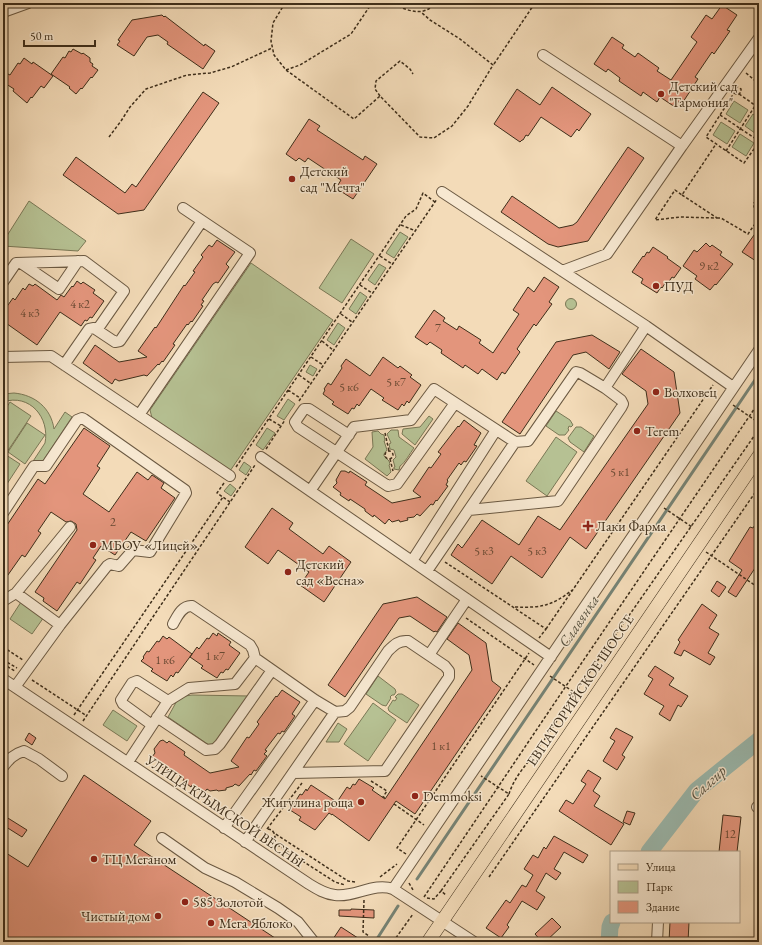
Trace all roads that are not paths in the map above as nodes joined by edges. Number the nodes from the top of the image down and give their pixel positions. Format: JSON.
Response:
{"nodes":[{"id":1,"x":28,"y":3,"type":"edge"},
{"id":2,"x":3,"y":12,"type":"edge"},
{"id":3,"x":759,"y":38,"type":"edge"},
{"id":4,"x":543,"y":55,"type":"dead end"},
{"id":5,"x":682,"y":146,"type":"junction"},
{"id":6,"x":442,"y":192,"type":"dead end"},
{"id":7,"x":183,"y":208,"type":"dead end"},
{"id":8,"x":202,"y":221,"type":"junction"},
{"id":9,"x":78,"y":261,"type":"junction"},
{"id":10,"x":21,"y":263,"type":"junction"},
{"id":11,"x":562,"y":271,"type":"junction"},
{"id":12,"x":3,"y":282,"type":"edge"},
{"id":13,"x":646,"y":326,"type":"junction"},
{"id":14,"x":96,"y":330,"type":"junction"},
{"id":15,"x":759,"y":350,"type":"edge"},
{"id":16,"x":3,"y":358,"type":"edge"},
{"id":17,"x":64,"y":365,"type":"junction"},
{"id":18,"x":733,"y":387,"type":"junction"},
{"id":19,"x":604,"y":388,"type":"junction"},
{"id":20,"x":455,"y":403,"type":"junction"},
{"id":21,"x":139,"y":415,"type":"junction"},
{"id":22,"x":496,"y":430,"type":"junction"},
{"id":23,"x":349,"y":435,"type":"junction"},
{"id":24,"x":515,"y":442,"type":"junction"},
{"id":25,"x":336,"y":453,"type":"junction"},
{"id":26,"x":261,"y":456,"type":"dead end"},
{"id":27,"x":759,"y":456,"type":"edge"},
{"id":28,"x":230,"y":476,"type":"road end"},
{"id":29,"x":310,"y":491,"type":"junction"},
{"id":30,"x":469,"y":510,"type":"junction"},
{"id":31,"x":3,"y":513,"type":"edge"},
{"id":32,"x":70,"y":527,"type":"dead end"},
{"id":33,"x":412,"y":561,"type":"junction"},
{"id":34,"x":427,"y":571,"type":"junction"},
{"id":35,"x":16,"y":593,"type":"junction"},
{"id":36,"x":467,"y":599,"type":"junction"},
{"id":37,"x":3,"y":601,"type":"edge"},
{"id":38,"x":172,"y":624,"type":"dead end"},
{"id":39,"x":60,"y":625,"type":"junction"},
{"id":40,"x":429,"y":655,"type":"junction"},
{"id":41,"x":551,"y":657,"type":"junction"},
{"id":42,"x":255,"y":658,"type":"junction"},
{"id":43,"x":272,"y":670,"type":"junction"},
{"id":44,"x":3,"y":679,"type":"edge"},
{"id":45,"x":15,"y":687,"type":"junction"},
{"id":46,"x":315,"y":700,"type":"junction"},
{"id":47,"x":168,"y":701,"type":"junction"},
{"id":48,"x":335,"y":712,"type":"junction"},
{"id":49,"x":155,"y":721,"type":"junction"},
{"id":50,"x":128,"y":762,"type":"junction"},
{"id":51,"x":3,"y":767,"type":"edge"},
{"id":52,"x":292,"y":772,"type":"junction"},
{"id":53,"x":62,"y":776,"type":"dead end"},
{"id":54,"x":224,"y":828,"type":"junction"},
{"id":55,"x":162,"y":838,"type":"dead end"},
{"id":56,"x":245,"y":842,"type":"junction"},
{"id":57,"x":393,"y":889,"type":"junction"},
{"id":58,"x":442,"y":921,"type":"junction"},
{"id":59,"x":658,"y":923,"type":"edge"},
{"id":60,"x":314,"y":942,"type":"edge"},
{"id":61,"x":428,"y":942,"type":"edge"},
{"id":62,"x":474,"y":942,"type":"edge"},
{"id":63,"x":657,"y":942,"type":"edge"}],
"edges":[{"from":1,"to":2,"type":"street"},
{"from":3,"to":5,"type":"street"},
{"from":4,"to":5,"type":"street"},
{"from":5,"to":11,"type":"street"},
{"from":6,"to":11,"type":"street"},
{"from":7,"to":8,"type":"street"},
{"from":8,"to":14,"type":"street"},
{"from":8,"to":21,"type":"street"},
{"from":9,"to":10,"type":"street"},
{"from":9,"to":10,"type":"street"},
{"from":9,"to":14,"type":"street"},
{"from":10,"to":12,"type":"street"},
{"from":11,"to":13,"type":"street"},
{"from":13,"to":18,"type":"street"},
{"from":13,"to":19,"type":"street"},
{"from":14,"to":17,"type":"street"},
{"from":15,"to":18,"type":"street"},
{"from":16,"to":17,"type":"street"},
{"from":17,"to":21,"type":"street"},
{"from":18,"to":41,"type":"street"},
{"from":19,"to":24,"type":"street"},
{"from":19,"to":30,"type":"street"},
{"from":20,"to":22,"type":"street"},
{"from":20,"to":23,"type":"street"},
{"from":20,"to":25,"type":"street"},
{"from":21,"to":28,"type":"street"},
{"from":22,"to":24,"type":"street"},
{"from":22,"to":33,"type":"street"},
{"from":23,"to":25,"type":"street"},
{"from":23,"to":25,"type":"street"},
{"from":24,"to":30,"type":"street"},
{"from":25,"to":29,"type":"street"},
{"from":26,"to":29,"type":"street"},
{"from":27,"to":58,"type":"main road","name":"ЕВПАТОРИЙСКОЕ ШОССЕ"},
{"from":29,"to":33,"type":"street"},
{"from":30,"to":34,"type":"street"},
{"from":31,"to":39,"type":"street"},
{"from":32,"to":35,"type":"street"},
{"from":33,"to":34,"type":"street"},
{"from":34,"to":36,"type":"street"},
{"from":35,"to":37,"type":"street"},
{"from":35,"to":39,"type":"street"},
{"from":36,"to":40,"type":"street"},
{"from":36,"to":41,"type":"street"},
{"from":38,"to":42,"type":"street"},
{"from":39,"to":45,"type":"street"},
{"from":40,"to":48,"type":"street"},
{"from":40,"to":52,"type":"street"},
{"from":41,"to":57,"type":"street"},
{"from":42,"to":43,"type":"street"},
{"from":42,"to":47,"type":"street"},
{"from":43,"to":46,"type":"street"},
{"from":43,"to":49,"type":"street"},
{"from":44,"to":45,"type":"street","name":"УЛИЦА КРЫМСКОЙ ВЕСНЫ"},
{"from":45,"to":50,"type":"street","name":"УЛИЦА КРЫМСКОЙ ВЕСНЫ"},
{"from":46,"to":48,"type":"street"},
{"from":46,"to":54,"type":"street"},
{"from":47,"to":49,"type":"street"},
{"from":47,"to":49,"type":"street"},
{"from":48,"to":52,"type":"street"},
{"from":49,"to":50,"type":"street"},
{"from":50,"to":54,"type":"street","name":"УЛИЦА КРЫМСКОЙ ВЕСНЫ"},
{"from":51,"to":53,"type":"street"},
{"from":52,"to":56,"type":"street"},
{"from":54,"to":56,"type":"street","name":"УЛИЦА КРЫМСКОЙ ВЕСНЫ"},
{"from":55,"to":60,"type":"street"},
{"from":56,"to":57,"type":"street","name":"УЛИЦА КРЫМСКОЙ ВЕСНЫ"},
{"from":57,"to":58,"type":"street"},
{"from":58,"to":61,"type":"main road","name":"ЕВПАТОРИЙСКОЕ ШОССЕ"},
{"from":58,"to":62,"type":"street"},
{"from":59,"to":63,"type":"street"}]}
